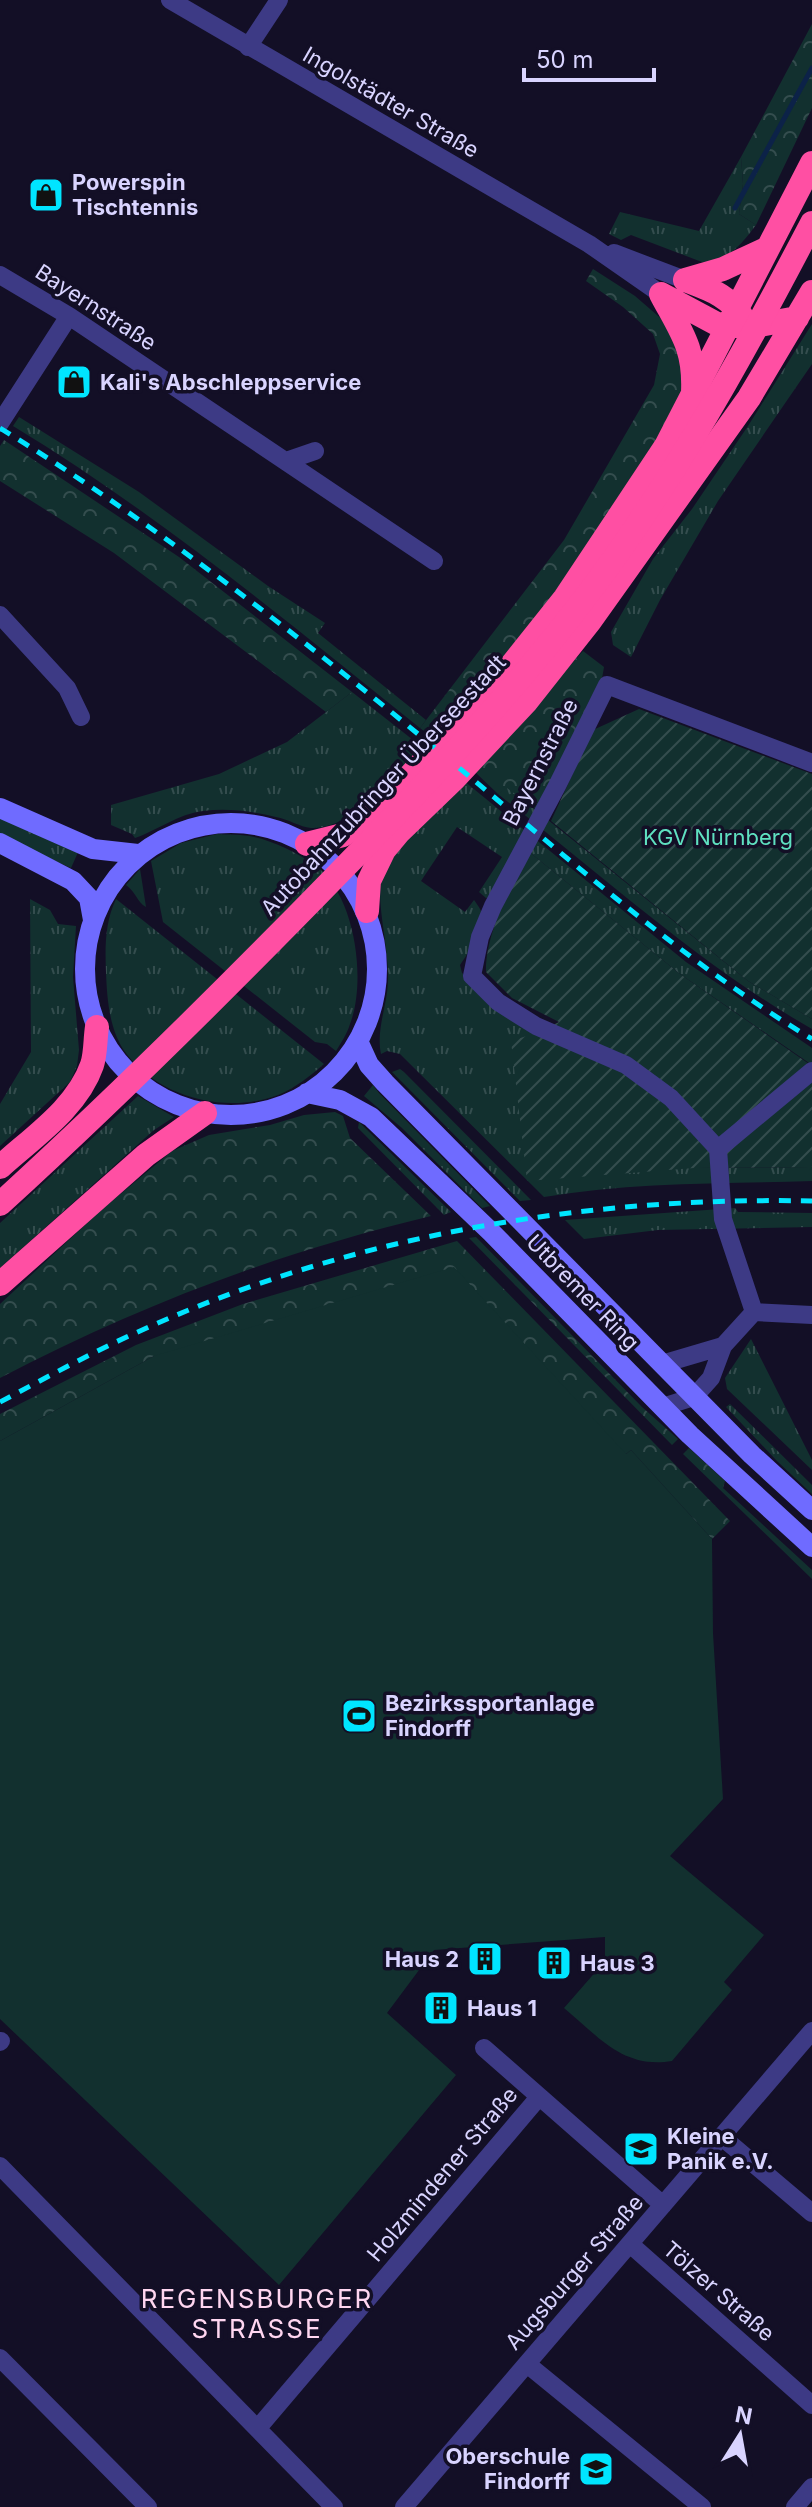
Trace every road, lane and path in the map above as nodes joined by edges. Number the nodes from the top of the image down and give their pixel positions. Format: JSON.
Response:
{"nodes":[{"id":1,"x":170,"y":0,"type":"edge"},
{"id":2,"x":279,"y":0,"type":"edge"},
{"id":3,"x":248,"y":47,"type":"junction"},
{"id":4,"x":812,"y":163,"type":"edge"},
{"id":5,"x":812,"y":223,"type":"edge"},
{"id":6,"x":589,"y":244,"type":"junction"},
{"id":7,"x":768,"y":248,"type":"junction"},
{"id":8,"x":0,"y":275,"type":"edge"},
{"id":9,"x":685,"y":280,"type":"junction"},
{"id":10,"x":812,"y":292,"type":"edge"},
{"id":11,"x":661,"y":294,"type":"junction"},
{"id":12,"x":69,"y":316,"type":"junction"},
{"id":13,"x":797,"y":318,"type":"junction"},
{"id":14,"x":739,"y":320,"type":"junction"},
{"id":15,"x":692,"y":395,"type":"junction"},
{"id":16,"x":749,"y":398,"type":"junction"},
{"id":17,"x":0,"y":423,"type":"edge"},
{"id":18,"x":315,"y":451,"type":"dead end"},
{"id":19,"x":286,"y":461,"type":"junction"},
{"id":20,"x":434,"y":561,"type":"dead end"},
{"id":21,"x":0,"y":615,"type":"edge"},
{"id":22,"x":81,"y":717,"type":"dead end"},
{"id":23,"x":812,"y":763,"type":"edge"},
{"id":24,"x":0,"y":808,"type":"edge"},
{"id":25,"x":0,"y":843,"type":"edge"},
{"id":26,"x":307,"y":844,"type":"junction"},
{"id":27,"x":138,"y":854,"type":"junction"},
{"id":28,"x":367,"y":911,"type":"junction"},
{"id":29,"x":93,"y":920,"type":"junction"},
{"id":30,"x":97,"y":1027,"type":"junction"},
{"id":31,"x":358,"y":1041,"type":"junction"},
{"id":32,"x":812,"y":1071,"type":"edge"},
{"id":33,"x":307,"y":1093,"type":"junction"},
{"id":34,"x":205,"y":1113,"type":"junction"},
{"id":35,"x":718,"y":1149,"type":"junction"},
{"id":36,"x":0,"y":1167,"type":"edge"},
{"id":37,"x":0,"y":1204,"type":"edge"},
{"id":38,"x":0,"y":1284,"type":"edge"},
{"id":39,"x":754,"y":1312,"type":"junction"},
{"id":40,"x":812,"y":1315,"type":"edge"},
{"id":41,"x":723,"y":1346,"type":"junction"},
{"id":42,"x":662,"y":1364,"type":"junction"},
{"id":43,"x":694,"y":1397,"type":"junction"},
{"id":44,"x":662,"y":1407,"type":"junction"},
{"id":45,"x":812,"y":1510,"type":"edge"},
{"id":46,"x":812,"y":1547,"type":"edge"},
{"id":47,"x":812,"y":2031,"type":"edge"},
{"id":48,"x":484,"y":2048,"type":"dead end"},
{"id":49,"x":539,"y":2097,"type":"junction"},
{"id":50,"x":722,"y":2137,"type":"junction"},
{"id":51,"x":0,"y":2166,"type":"edge"},
{"id":52,"x":663,"y":2205,"type":"junction"},
{"id":53,"x":812,"y":2213,"type":"edge"},
{"id":54,"x":630,"y":2244,"type":"junction"},
{"id":55,"x":0,"y":2358,"type":"edge"},
{"id":56,"x":527,"y":2364,"type":"junction"},
{"id":57,"x":812,"y":2405,"type":"edge"},
{"id":58,"x":258,"y":2428,"type":"junction"},
{"id":59,"x":812,"y":2487,"type":"edge"},
{"id":60,"x":148,"y":2507,"type":"edge"},
{"id":61,"x":334,"y":2507,"type":"edge"},
{"id":62,"x":404,"y":2507,"type":"edge"},
{"id":63,"x":702,"y":2507,"type":"edge"},
{"id":64,"x":795,"y":2507,"type":"edge"}],
"edges":[{"from":1,"to":3,"type":"street","name":"Ingolstädter Straße"},
{"from":2,"to":3,"type":"street"},
{"from":3,"to":6,"type":"street","name":"Ingolstädter Straße"},
{"from":4,"to":7,"type":"highway"},
{"from":5,"to":37,"type":"highway","name":"Autobahnzubringer Überseestadt","bridge":true},
{"from":6,"to":9,"type":"street","name":"Ingolstädter Straße"},
{"from":6,"to":11,"type":"street","name":"Ingolstädter Straße"},
{"from":7,"to":9,"type":"highway"},
{"from":7,"to":14,"type":"highway"},
{"from":8,"to":12,"type":"street","name":"Bayernstraße"},
{"from":9,"to":14,"type":"highway"},
{"from":10,"to":13,"type":"highway"},
{"from":11,"to":14,"type":"highway"},
{"from":11,"to":15,"type":"highway"},
{"from":12,"to":17,"type":"street"},
{"from":12,"to":19,"type":"street","name":"Bayernstraße"},
{"from":13,"to":14,"type":"highway"},
{"from":13,"to":16,"type":"highway"},
{"from":14,"to":15,"type":"highway"},
{"from":14,"to":16,"type":"highway"},
{"from":15,"to":26,"type":"highway"},
{"from":16,"to":28,"type":"highway"},
{"from":18,"to":19,"type":"street"},
{"from":19,"to":20,"type":"street","name":"Bayernstraße"},
{"from":21,"to":22,"type":"street"},
{"from":23,"to":35,"type":"street","name":"Bayernstraße"},
{"from":24,"to":27,"type":"main road"},
{"from":25,"to":29,"type":"main road"},
{"from":26,"to":27,"type":"main road"},
{"from":26,"to":28,"type":"main road"},
{"from":27,"to":29,"type":"main road"},
{"from":28,"to":31,"type":"main road"},
{"from":29,"to":30,"type":"main road"},
{"from":30,"to":34,"type":"main road"},
{"from":30,"to":36,"type":"highway"},
{"from":31,"to":33,"type":"main road"},
{"from":31,"to":42,"type":"main road","name":"Utbremer Ring"},
{"from":32,"to":35,"type":"street"},
{"from":33,"to":34,"type":"main road"},
{"from":33,"to":44,"type":"main road","name":"Utbremer Ring"},
{"from":34,"to":38,"type":"highway"},
{"from":35,"to":39,"type":"street"},
{"from":39,"to":40,"type":"street"},
{"from":39,"to":41,"type":"street"},
{"from":41,"to":42,"type":"street"},
{"from":41,"to":43,"type":"street"},
{"from":42,"to":43,"type":"main road","name":"Utbremer Ring"},
{"from":43,"to":44,"type":"street"},
{"from":43,"to":45,"type":"main road","name":"Utbremer Ring"},
{"from":44,"to":46,"type":"main road","name":"Utbremer Ring"},
{"from":47,"to":50,"type":"street","name":"Augsburger Straße"},
{"from":48,"to":49,"type":"street"},
{"from":49,"to":52,"type":"street"},
{"from":49,"to":58,"type":"street","name":"Holzmindener Straße"},
{"from":50,"to":52,"type":"street","name":"Augsburger Straße"},
{"from":50,"to":53,"type":"street"},
{"from":51,"to":58,"type":"street"},
{"from":52,"to":54,"type":"street","name":"Augsburger Straße"},
{"from":54,"to":56,"type":"street","name":"Augsburger Straße"},
{"from":54,"to":57,"type":"street","name":"Tölzer Straße"},
{"from":55,"to":60,"type":"street"},
{"from":56,"to":62,"type":"street","name":"Augsburger Straße"},
{"from":56,"to":63,"type":"street"},
{"from":58,"to":61,"type":"street"},
{"from":59,"to":64,"type":"street"}]}
